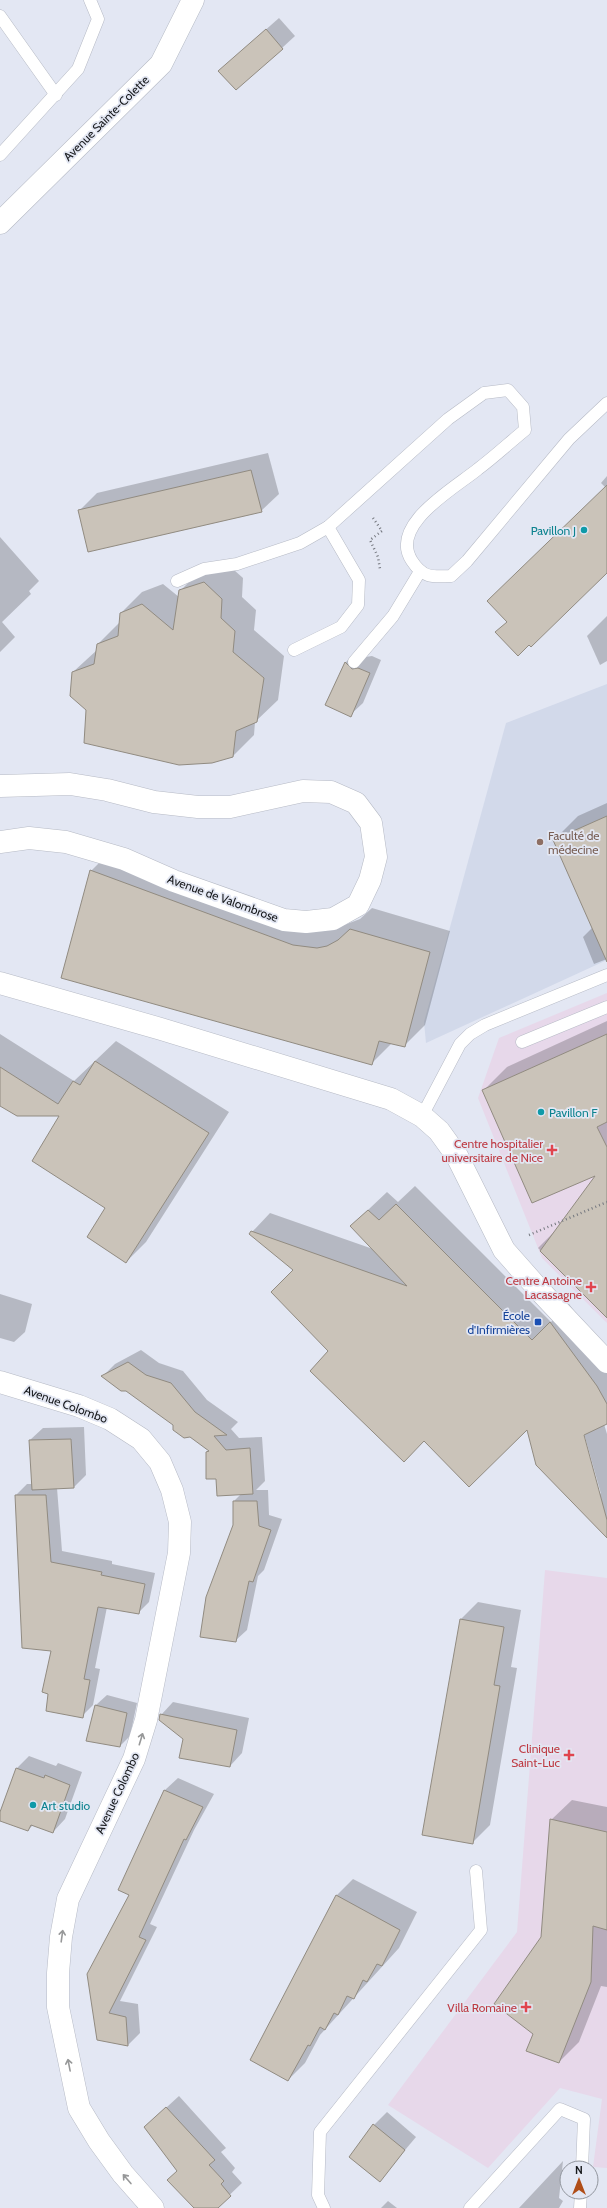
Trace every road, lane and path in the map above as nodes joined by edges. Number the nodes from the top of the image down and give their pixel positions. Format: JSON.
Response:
{"nodes":[{"id":1,"x":90,"y":0,"type":"edge"},
{"id":2,"x":193,"y":0,"type":"edge"},
{"id":3,"x":0,"y":16,"type":"edge"},
{"id":4,"x":56,"y":94,"type":"junction"},
{"id":5,"x":0,"y":155,"type":"edge"},
{"id":6,"x":0,"y":223,"type":"edge"},
{"id":7,"x":607,"y":403,"type":"edge"},
{"id":8,"x":328,"y":527,"type":"junction"},
{"id":9,"x":419,"y":573,"type":"junction"},
{"id":10,"x":177,"y":581,"type":"dead end"},
{"id":11,"x":294,"y":650,"type":"dead end"},
{"id":12,"x":354,"y":662,"type":"dead end"},
{"id":13,"x":0,"y":786,"type":"edge"},
{"id":14,"x":0,"y":842,"type":"edge"},
{"id":15,"x":607,"y":975,"type":"edge"},
{"id":16,"x":0,"y":984,"type":"edge"},
{"id":17,"x":607,"y":1007,"type":"edge"},
{"id":18,"x":522,"y":1042,"type":"dead end"},
{"id":19,"x":422,"y":1116,"type":"junction"},
{"id":20,"x":607,"y":1202,"type":"edge"},
{"id":21,"x":504,"y":1250,"type":"junction"},
{"id":22,"x":607,"y":1362,"type":"edge"},
{"id":23,"x":0,"y":1382,"type":"edge"},
{"id":24,"x":476,"y":1871,"type":"dead end"},
{"id":25,"x":582,"y":2160,"type":"edge"},
{"id":26,"x":153,"y":2208,"type":"edge"},
{"id":27,"x":324,"y":2208,"type":"edge"},
{"id":28,"x":470,"y":2208,"type":"edge"}],
"edges":[{"from":1,"to":4,"type":"lane"},
{"from":2,"to":6,"type":"main road","name":"Avenue Sainte-Colette"},
{"from":3,"to":4,"type":"lane"},
{"from":4,"to":5,"type":"lane"},
{"from":7,"to":9,"type":"lane"},
{"from":8,"to":9,"type":"lane"},
{"from":8,"to":10,"type":"lane"},
{"from":8,"to":11,"type":"lane"},
{"from":9,"to":12,"type":"lane"},
{"from":13,"to":14,"type":"main road","name":"Avenue de Valombrose"},
{"from":15,"to":19,"type":"lane"},
{"from":16,"to":19,"type":"main road"},
{"from":17,"to":18,"type":"lane"},
{"from":19,"to":21,"type":"main road"},
{"from":20,"to":21,"type":"path"},
{"from":21,"to":22,"type":"main road"},
{"from":26,"to":23,"type":"main road","name":"Avenue Colombo","one_way":true},
{"from":24,"to":27,"type":"lane"},
{"from":25,"to":28,"type":"lane"}]}
